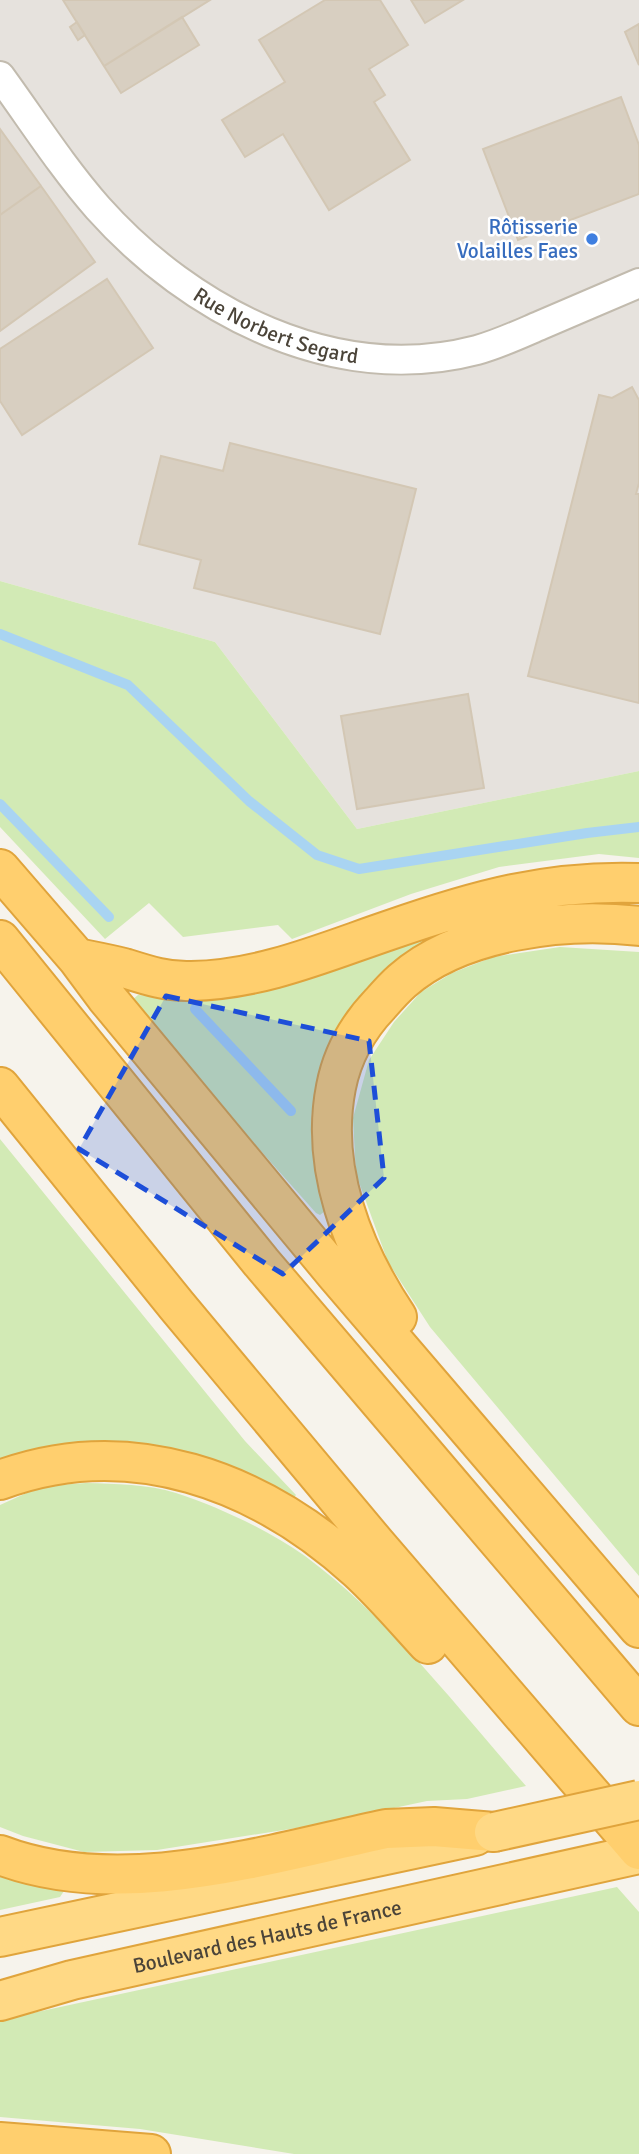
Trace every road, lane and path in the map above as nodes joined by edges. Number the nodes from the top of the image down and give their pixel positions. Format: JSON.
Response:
{"nodes":[{"id":1,"x":0,"y":76,"type":"edge"},
{"id":2,"x":639,"y":283,"type":"edge"},
{"id":3,"x":0,"y":869,"type":"edge"},
{"id":4,"x":639,"y":883,"type":"edge"},
{"id":5,"x":639,"y":926,"type":"edge"},
{"id":6,"x":0,"y":940,"type":"edge"},
{"id":7,"x":77,"y":958,"type":"junction"},
{"id":8,"x":0,"y":1087,"type":"edge"},
{"id":9,"x":0,"y":1480,"type":"edge"},
{"id":10,"x":552,"y":1527,"type":"junction"},
{"id":11,"x":639,"y":1628,"type":"edge"},
{"id":12,"x":639,"y":1706,"type":"edge"},
{"id":13,"x":540,"y":1735,"type":"junction"},
{"id":14,"x":639,"y":1800,"type":"edge"},
{"id":15,"x":494,"y":1832,"type":"junction"},
{"id":16,"x":639,"y":1852,"type":"edge"},
{"id":17,"x":0,"y":1855,"type":"edge"},
{"id":18,"x":0,"y":1937,"type":"edge"},
{"id":19,"x":72,"y":1980,"type":"junction"},
{"id":20,"x":0,"y":1989,"type":"edge"},
{"id":21,"x":0,"y":2001,"type":"edge"},
{"id":22,"x":0,"y":2141,"type":"edge"},
{"id":23,"x":151,"y":2154,"type":"edge"}],
"edges":[{"from":1,"to":2,"type":"street","name":"Rue Norbert Segard"},
{"from":3,"to":7,"type":"highway"},
{"from":4,"to":7,"type":"highway"},
{"from":5,"to":10,"type":"highway"},
{"from":6,"to":12,"type":"highway"},
{"from":7,"to":10,"type":"highway"},
{"from":8,"to":13,"type":"highway"},
{"from":9,"to":13,"type":"highway"},
{"from":10,"to":11,"type":"highway"},
{"from":13,"to":16,"type":"highway"},
{"from":14,"to":15,"type":"highway","bridge":true},
{"from":15,"to":17,"type":"highway"},
{"from":15,"to":18,"type":"highway"},
{"from":16,"to":19,"type":"highway","name":"Boulevard des Hauts de France"},
{"from":19,"to":20,"type":"highway"},
{"from":19,"to":21,"type":"highway","name":"Boulevard des Hauts de France"},
{"from":22,"to":23,"type":"highway"}]}
